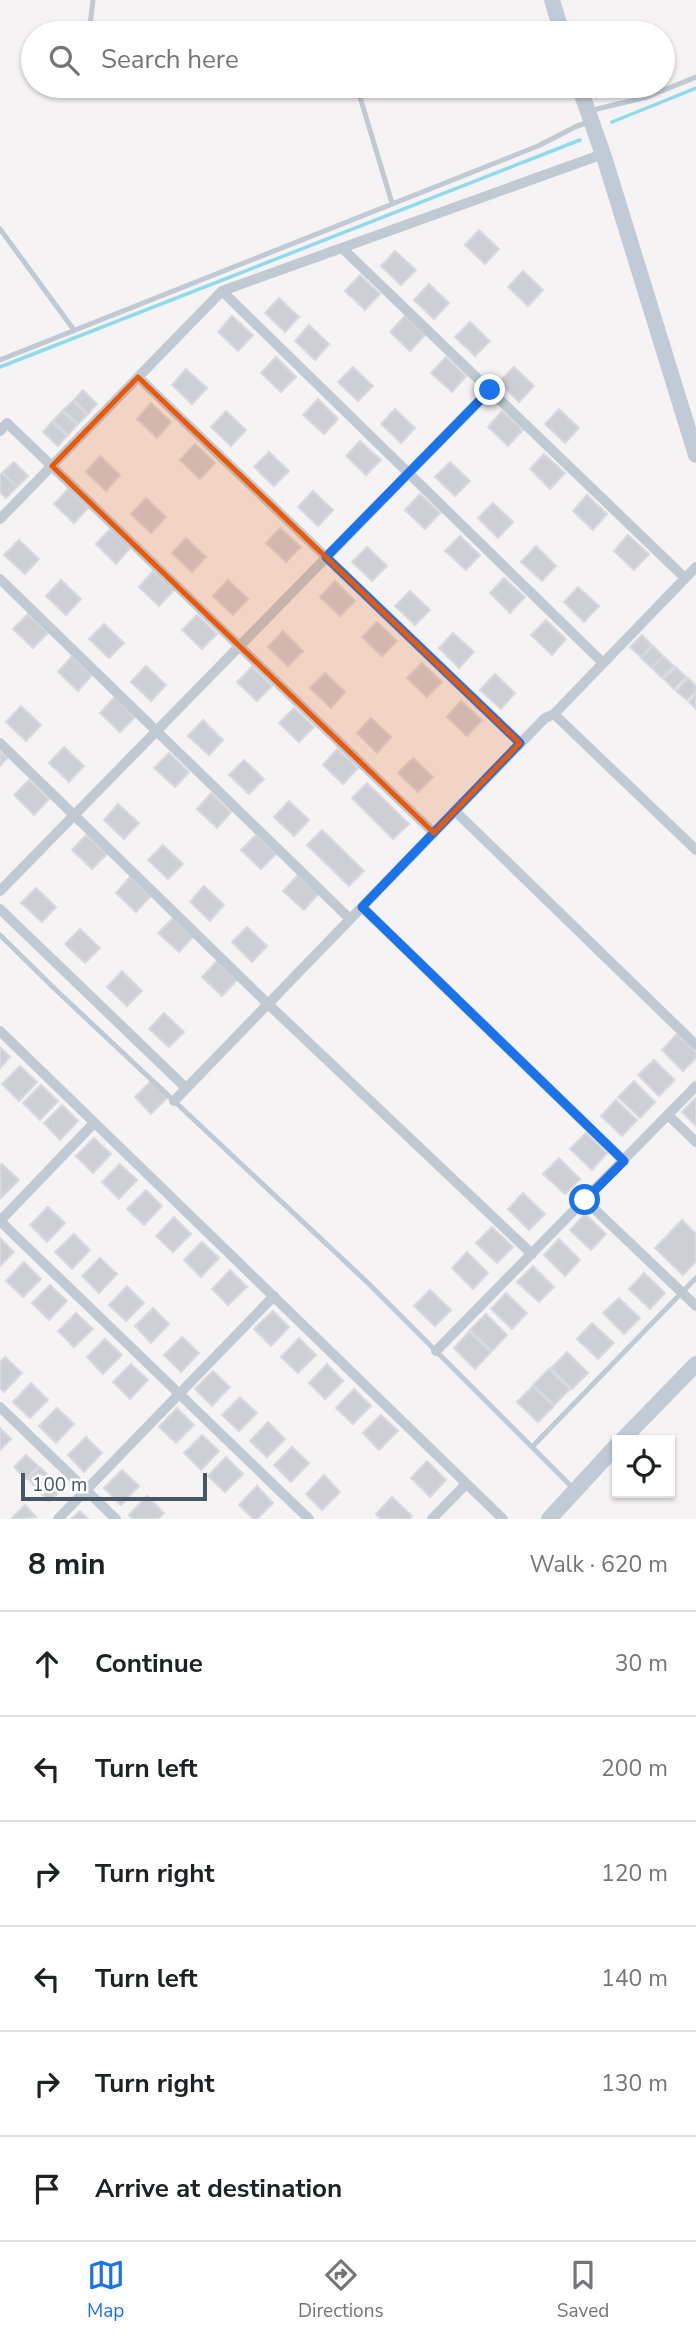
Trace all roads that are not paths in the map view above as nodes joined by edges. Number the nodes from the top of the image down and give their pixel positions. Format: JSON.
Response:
{"nodes":[{"id":1,"x":93,"y":0,"type":"edge"},
{"id":2,"x":552,"y":0,"type":"edge"},
{"id":3,"x":90,"y":21,"type":"edge"},
{"id":4,"x":558,"y":21,"type":"edge"},
{"id":5,"x":696,"y":77,"type":"edge"},
{"id":6,"x":675,"y":86,"type":"edge"},
{"id":7,"x":360,"y":98,"type":"edge"},
{"id":8,"x":582,"y":98,"type":"edge"},
{"id":9,"x":644,"y":98,"type":"edge"},
{"id":10,"x":588,"y":117,"type":"junction"},
{"id":11,"x":603,"y":154,"type":"junction"},
{"id":12,"x":392,"y":203,"type":"junction"},
{"id":13,"x":0,"y":229,"type":"edge"},
{"id":14,"x":342,"y":248,"type":"junction"},
{"id":15,"x":222,"y":291,"type":"junction"},
{"id":16,"x":74,"y":330,"type":"junction"},
{"id":17,"x":0,"y":360,"type":"edge"},
{"id":18,"x":138,"y":377,"type":"junction"},
{"id":19,"x":490,"y":390,"type":"junction"},
{"id":20,"x":0,"y":431,"type":"edge"},
{"id":21,"x":696,"y":455,"type":"edge"},
{"id":22,"x":52,"y":466,"type":"junction"},
{"id":23,"x":408,"y":473,"type":"junction"},
{"id":24,"x":0,"y":519,"type":"edge"},
{"id":25,"x":326,"y":557,"type":"junction"},
{"id":26,"x":696,"y":567,"type":"edge"},
{"id":27,"x":685,"y":578,"type":"junction"},
{"id":28,"x":0,"y":579,"type":"edge"},
{"id":29,"x":239,"y":646,"type":"junction"},
{"id":30,"x":603,"y":663,"type":"junction"},
{"id":31,"x":554,"y":714,"type":"junction"},
{"id":32,"x":156,"y":731,"type":"junction"},
{"id":33,"x":0,"y":743,"type":"edge"},
{"id":34,"x":520,"y":743,"type":"junction"},
{"id":35,"x":455,"y":811,"type":"junction"},
{"id":36,"x":74,"y":815,"type":"junction"},
{"id":37,"x":434,"y":833,"type":"junction"},
{"id":38,"x":696,"y":849,"type":"edge"},
{"id":39,"x":0,"y":891,"type":"edge"},
{"id":40,"x":362,"y":907,"type":"junction"},
{"id":41,"x":0,"y":909,"type":"edge"},
{"id":42,"x":350,"y":919,"type":"junction"},
{"id":43,"x":0,"y":935,"type":"edge"},
{"id":44,"x":268,"y":1004,"type":"junction"},
{"id":45,"x":0,"y":1031,"type":"edge"},
{"id":46,"x":696,"y":1045,"type":"edge"},
{"id":47,"x":696,"y":1086,"type":"edge"},
{"id":48,"x":186,"y":1088,"type":"junction"},
{"id":49,"x":174,"y":1101,"type":"junction"},
{"id":50,"x":668,"y":1115,"type":"junction"},
{"id":51,"x":94,"y":1123,"type":"junction"},
{"id":52,"x":696,"y":1142,"type":"edge"},
{"id":53,"x":624,"y":1161,"type":"junction"},
{"id":54,"x":585,"y":1200,"type":"junction"},
{"id":55,"x":0,"y":1221,"type":"edge"},
{"id":56,"x":532,"y":1254,"type":"junction"},
{"id":57,"x":696,"y":1278,"type":"edge"},
{"id":58,"x":682,"y":1293,"type":"junction"},
{"id":59,"x":274,"y":1296,"type":"junction"},
{"id":60,"x":696,"y":1306,"type":"edge"},
{"id":61,"x":436,"y":1351,"type":"junction"},
{"id":62,"x":696,"y":1364,"type":"edge"},
{"id":63,"x":180,"y":1393,"type":"junction"},
{"id":64,"x":0,"y":1408,"type":"edge"},
{"id":65,"x":627,"y":1435,"type":"edge"},
{"id":66,"x":532,"y":1447,"type":"junction"},
{"id":67,"x":612,"y":1451,"type":"edge"},
{"id":68,"x":466,"y":1484,"type":"junction"},
{"id":69,"x":86,"y":1489,"type":"junction"},
{"id":70,"x":575,"y":1490,"type":"junction"},
{"id":71,"x":58,"y":1519,"type":"edge"},
{"id":72,"x":116,"y":1519,"type":"edge"},
{"id":73,"x":309,"y":1519,"type":"edge"},
{"id":74,"x":432,"y":1519,"type":"edge"},
{"id":75,"x":503,"y":1519,"type":"edge"},
{"id":76,"x":549,"y":1519,"type":"edge"}],
"edges":[{"from":1,"to":3,"type":"lane"},
{"from":2,"to":4,"type":"main road"},
{"from":5,"to":6,"type":"lane"},
{"from":7,"to":12,"type":"lane"},
{"from":8,"to":10,"type":"main road"},
{"from":9,"to":10,"type":"lane"},
{"from":10,"to":11,"type":"main road"},
{"from":10,"to":12,"type":"lane"},
{"from":11,"to":14,"type":"street"},
{"from":11,"to":21,"type":"main road"},
{"from":12,"to":16,"type":"lane"},
{"from":13,"to":16,"type":"lane"},
{"from":14,"to":15,"type":"street"},
{"from":14,"to":19,"type":"street"},
{"from":15,"to":18,"type":"street"},
{"from":15,"to":23,"type":"street"},
{"from":16,"to":17,"type":"lane"},
{"from":18,"to":22,"type":"street"},
{"from":18,"to":25,"type":"street"},
{"from":19,"to":23,"type":"street"},
{"from":19,"to":27,"type":"street"},
{"from":20,"to":22,"type":"street"},
{"from":22,"to":24,"type":"street"},
{"from":22,"to":29,"type":"street"},
{"from":23,"to":25,"type":"street"},
{"from":23,"to":30,"type":"street"},
{"from":25,"to":29,"type":"street"},
{"from":25,"to":34,"type":"street"},
{"from":26,"to":27,"type":"street"},
{"from":27,"to":30,"type":"street"},
{"from":28,"to":32,"type":"street"},
{"from":29,"to":32,"type":"street"},
{"from":29,"to":37,"type":"street"},
{"from":30,"to":31,"type":"street"},
{"from":31,"to":34,"type":"street"},
{"from":31,"to":38,"type":"street"},
{"from":32,"to":36,"type":"street"},
{"from":32,"to":42,"type":"street"},
{"from":33,"to":36,"type":"street"},
{"from":34,"to":35,"type":"street"},
{"from":35,"to":37,"type":"street"},
{"from":35,"to":46,"type":"street"},
{"from":36,"to":39,"type":"street"},
{"from":36,"to":44,"type":"street"},
{"from":37,"to":40,"type":"street"},
{"from":40,"to":42,"type":"street"},
{"from":40,"to":53,"type":"street"},
{"from":41,"to":48,"type":"street"},
{"from":42,"to":44,"type":"street"},
{"from":43,"to":49,"type":"lane"},
{"from":44,"to":48,"type":"street"},
{"from":44,"to":56,"type":"street"},
{"from":45,"to":51,"type":"street"},
{"from":47,"to":50,"type":"street"},
{"from":48,"to":49,"type":"street"},
{"from":49,"to":61,"type":"lane"},
{"from":50,"to":52,"type":"street"},
{"from":50,"to":53,"type":"street"},
{"from":51,"to":55,"type":"street"},
{"from":51,"to":59,"type":"street"},
{"from":53,"to":54,"type":"street"},
{"from":54,"to":56,"type":"street"},
{"from":54,"to":58,"type":"street"},
{"from":55,"to":63,"type":"street"},
{"from":56,"to":61,"type":"street"},
{"from":57,"to":58,"type":"lane"},
{"from":58,"to":60,"type":"street"},
{"from":58,"to":66,"type":"lane"},
{"from":59,"to":63,"type":"street"},
{"from":59,"to":68,"type":"street"},
{"from":61,"to":66,"type":"lane"},
{"from":62,"to":65,"type":"main road"},
{"from":63,"to":69,"type":"street"},
{"from":63,"to":73,"type":"street"},
{"from":64,"to":69,"type":"street"},
{"from":66,"to":70,"type":"lane"},
{"from":67,"to":70,"type":"main road"},
{"from":68,"to":74,"type":"street"},
{"from":68,"to":75,"type":"street"},
{"from":69,"to":71,"type":"street"},
{"from":69,"to":72,"type":"street"},
{"from":70,"to":76,"type":"main road"}]}
